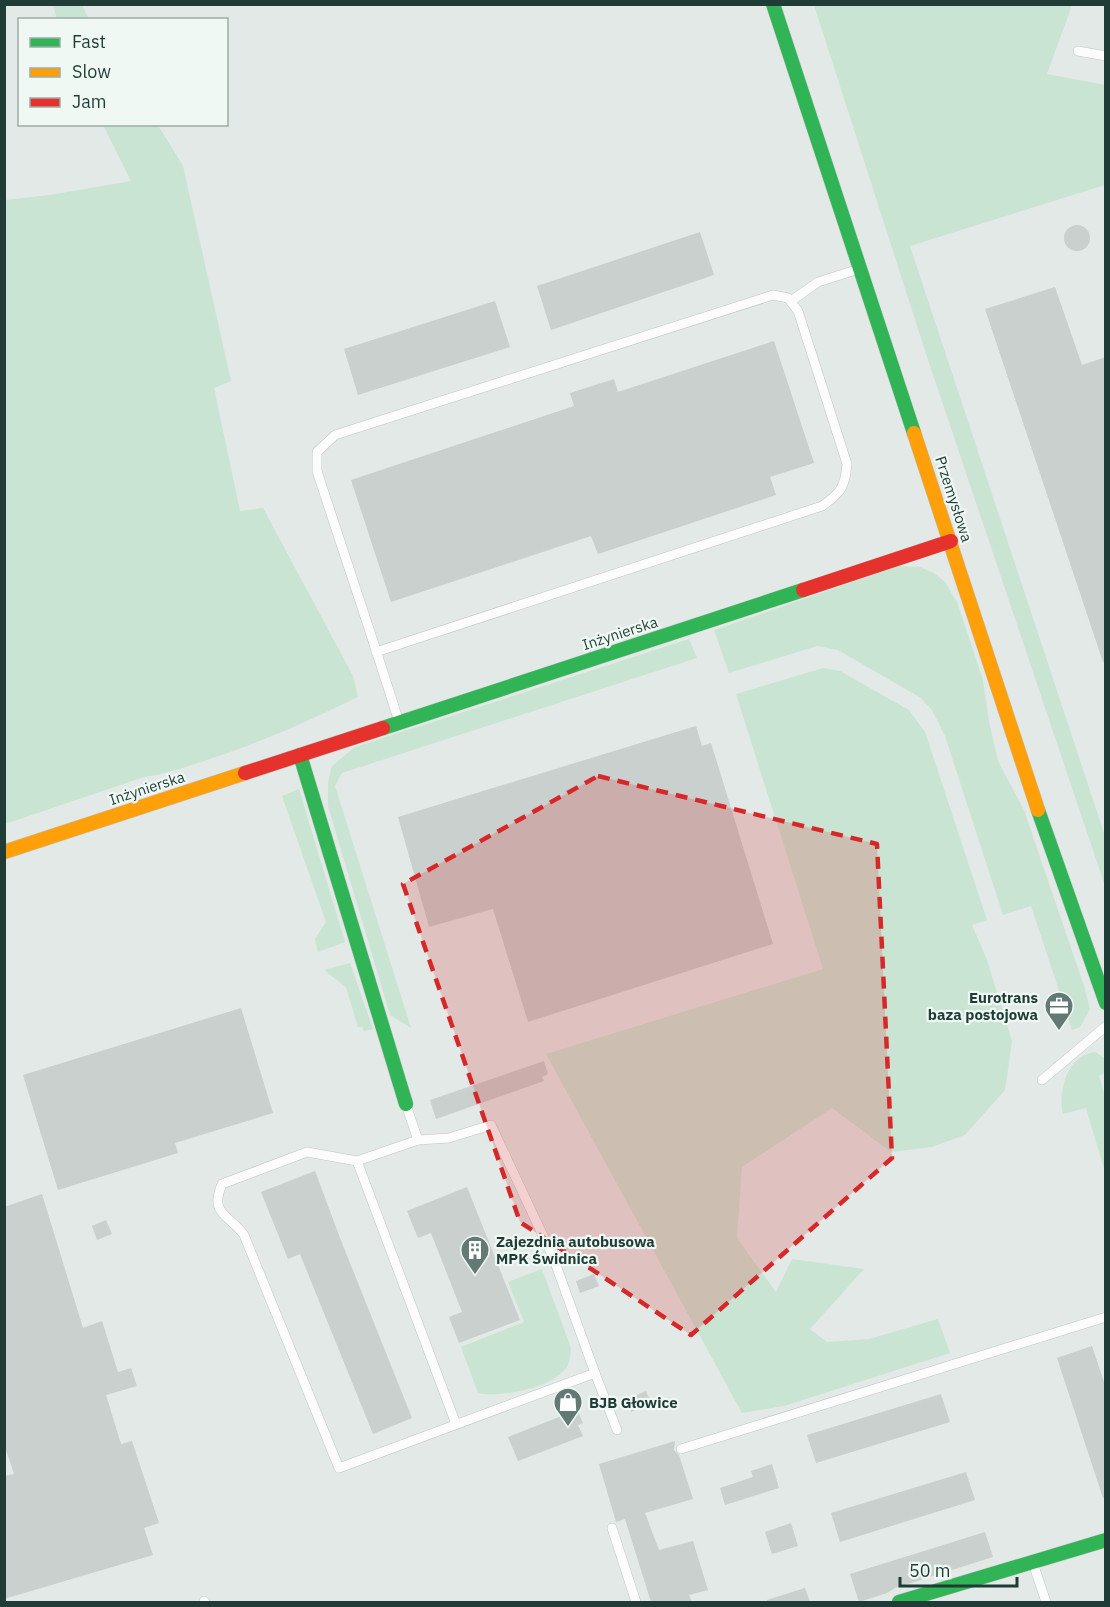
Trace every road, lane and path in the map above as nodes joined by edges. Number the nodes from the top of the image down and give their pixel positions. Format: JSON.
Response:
{"nodes":[{"id":1,"x":773,"y":4,"type":"edge"},
{"id":2,"x":1078,"y":51,"type":"dead end"},
{"id":3,"x":1106,"y":56,"type":"edge"},
{"id":4,"x":861,"y":269,"type":"junction"},
{"id":5,"x":790,"y":301,"type":"junction"},
{"id":6,"x":951,"y":542,"type":"junction"},
{"id":7,"x":376,"y":652,"type":"junction"},
{"id":8,"x":399,"y":722,"type":"junction"},
{"id":9,"x":300,"y":755,"type":"junction"},
{"id":10,"x":4,"y":852,"type":"edge"},
{"id":11,"x":1106,"y":1003,"type":"edge"},
{"id":12,"x":1106,"y":1026,"type":"edge"},
{"id":13,"x":1042,"y":1080,"type":"dead end"},
{"id":14,"x":406,"y":1104,"type":"joint"},
{"id":15,"x":417,"y":1140,"type":"junction"},
{"id":16,"x":357,"y":1161,"type":"junction"},
{"id":17,"x":1106,"y":1317,"type":"edge"},
{"id":18,"x":595,"y":1373,"type":"junction"},
{"id":19,"x":456,"y":1424,"type":"junction"},
{"id":20,"x":617,"y":1431,"type":"dead end"},
{"id":21,"x":681,"y":1449,"type":"dead end"},
{"id":22,"x":612,"y":1528,"type":"dead end"},
{"id":23,"x":1106,"y":1540,"type":"edge"},
{"id":24,"x":1032,"y":1561,"type":"junction"},
{"id":25,"x":636,"y":1602,"type":"edge"},
{"id":26,"x":899,"y":1602,"type":"edge"},
{"id":27,"x":1046,"y":1602,"type":"edge"}],
"edges":[{"from":1,"to":4,"type":"street","name":"Przemysłowa"},
{"from":2,"to":3,"type":"lane"},
{"from":4,"to":5,"type":"lane"},
{"from":4,"to":6,"type":"street","name":"Przemysłowa"},
{"from":5,"to":7,"type":"lane"},
{"from":5,"to":7,"type":"lane"},
{"from":6,"to":8,"type":"street","name":"Inżynierska"},
{"from":6,"to":11,"type":"street","name":"Przemysłowa"},
{"from":7,"to":8,"type":"lane"},
{"from":8,"to":9,"type":"street","name":"Inżynierska"},
{"from":9,"to":10,"type":"street","name":"Inżynierska"},
{"from":9,"to":14,"type":"street"},
{"from":12,"to":13,"type":"lane"},
{"from":14,"to":15,"type":"lane"},
{"from":15,"to":16,"type":"lane"},
{"from":15,"to":18,"type":"lane"},
{"from":16,"to":19,"type":"lane"},
{"from":16,"to":19,"type":"lane"},
{"from":17,"to":21,"type":"lane"},
{"from":18,"to":19,"type":"lane"},
{"from":18,"to":20,"type":"lane"},
{"from":22,"to":25,"type":"lane"},
{"from":23,"to":24,"type":"street"},
{"from":24,"to":26,"type":"street"},
{"from":24,"to":27,"type":"lane"}]}
